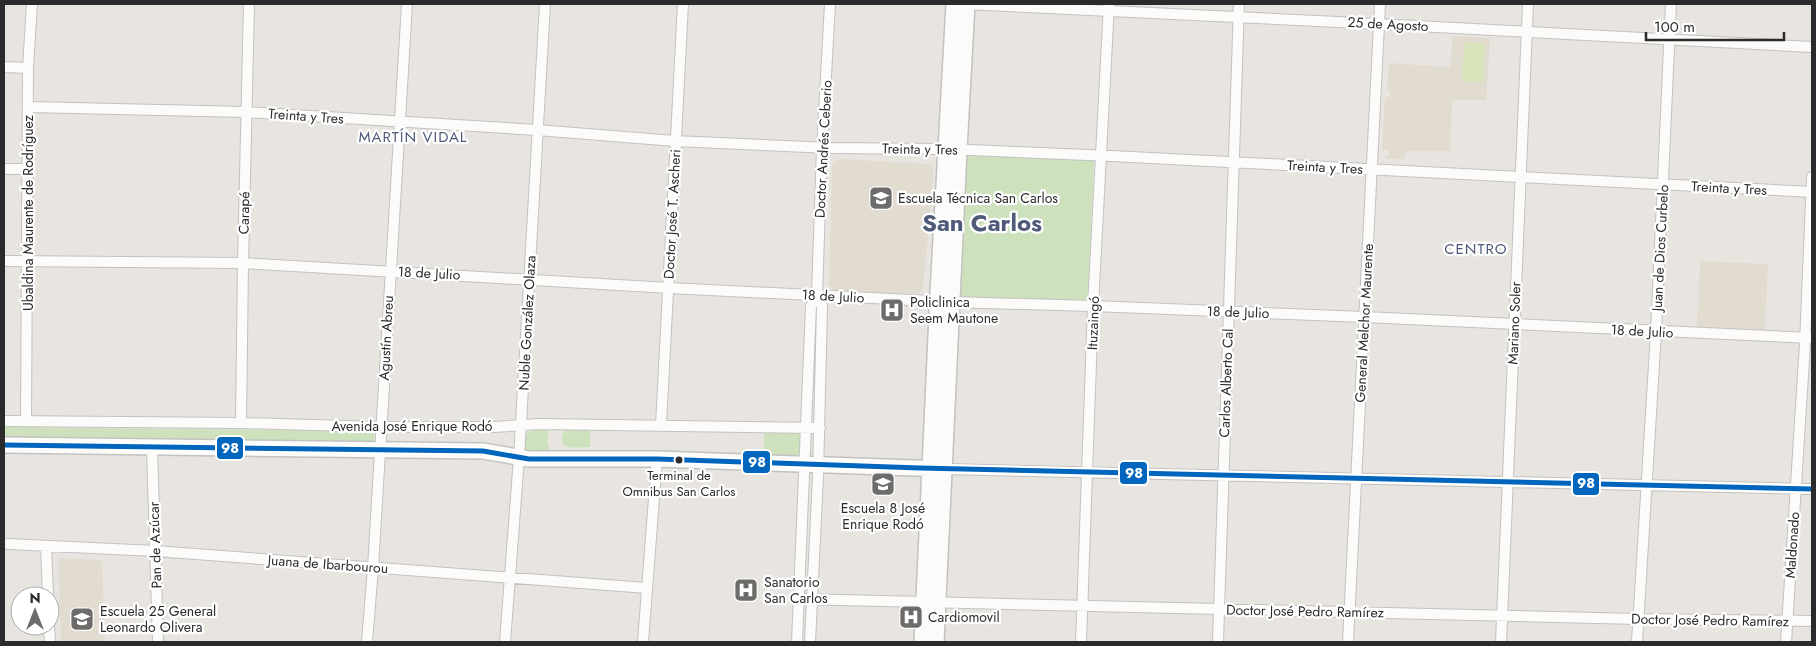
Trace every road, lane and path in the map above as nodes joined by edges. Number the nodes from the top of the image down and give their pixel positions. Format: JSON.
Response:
{"nodes":[{"id":1,"x":32,"y":4,"type":"edge"},
{"id":2,"x":250,"y":4,"type":"edge"},
{"id":3,"x":407,"y":4,"type":"edge"},
{"id":4,"x":545,"y":4,"type":"edge"},
{"id":5,"x":683,"y":4,"type":"edge"},
{"id":6,"x":830,"y":4,"type":"edge"},
{"id":7,"x":954,"y":4,"type":"edge"},
{"id":8,"x":966,"y":4,"type":"edge"},
{"id":9,"x":1239,"y":4,"type":"edge"},
{"id":10,"x":1380,"y":4,"type":"edge"},
{"id":11,"x":1528,"y":4,"type":"edge"},
{"id":12,"x":1671,"y":4,"type":"edge"},
{"id":13,"x":1109,"y":7,"type":"edge"},
{"id":14,"x":1238,"y":17,"type":"junction"},
{"id":15,"x":1379,"y":24,"type":"junction"},
{"id":16,"x":1527,"y":32,"type":"junction"},
{"id":17,"x":1670,"y":39,"type":"junction"},
{"id":18,"x":1812,"y":47,"type":"edge"},
{"id":19,"x":4,"y":67,"type":"edge"},
{"id":20,"x":28,"y":68,"type":"junction"},
{"id":21,"x":28,"y":107,"type":"junction"},
{"id":22,"x":246,"y":112,"type":"junction"},
{"id":23,"x":399,"y":122,"type":"junction"},
{"id":24,"x":537,"y":130,"type":"junction"},
{"id":25,"x":676,"y":141,"type":"junction"},
{"id":26,"x":822,"y":147,"type":"junction"},
{"id":27,"x":952,"y":149,"type":"junction"},
{"id":28,"x":1101,"y":156,"type":"junction"},
{"id":29,"x":1234,"y":163,"type":"junction"},
{"id":30,"x":4,"y":169,"type":"edge"},
{"id":31,"x":27,"y":169,"type":"junction"},
{"id":32,"x":1372,"y":170,"type":"junction"},
{"id":33,"x":1520,"y":177,"type":"junction"},
{"id":34,"x":1812,"y":177,"type":"edge"},
{"id":35,"x":1663,"y":184,"type":"junction"},
{"id":36,"x":1812,"y":192,"type":"edge"},
{"id":37,"x":4,"y":261,"type":"edge"},
{"id":38,"x":28,"y":262,"type":"junction"},
{"id":39,"x":243,"y":263,"type":"junction"},
{"id":40,"x":390,"y":271,"type":"junction"},
{"id":41,"x":530,"y":279,"type":"junction"},
{"id":42,"x":669,"y":288,"type":"junction"},
{"id":43,"x":817,"y":295,"type":"junction"},
{"id":44,"x":945,"y":302,"type":"junction"},
{"id":45,"x":1094,"y":306,"type":"junction"},
{"id":46,"x":1229,"y":312,"type":"junction"},
{"id":47,"x":1364,"y":317,"type":"junction"},
{"id":48,"x":1513,"y":324,"type":"junction"},
{"id":49,"x":1656,"y":332,"type":"junction"},
{"id":50,"x":1809,"y":338,"type":"edge"},
{"id":51,"x":4,"y":421,"type":"edge"},
{"id":52,"x":26,"y":421,"type":"junction"},
{"id":53,"x":241,"y":423,"type":"junction"},
{"id":54,"x":521,"y":424,"type":"junction"},
{"id":55,"x":661,"y":425,"type":"junction"},
{"id":56,"x":381,"y":427,"type":"junction"},
{"id":57,"x":806,"y":428,"type":"junction"},
{"id":58,"x":820,"y":428,"type":"junction"},
{"id":59,"x":4,"y":445,"type":"edge"},
{"id":60,"x":152,"y":448,"type":"junction"},
{"id":61,"x":380,"y":450,"type":"junction"},
{"id":62,"x":520,"y":458,"type":"junction"},
{"id":63,"x":656,"y":460,"type":"junction"},
{"id":64,"x":811,"y":465,"type":"junction"},
{"id":65,"x":937,"y":469,"type":"junction"},
{"id":66,"x":1088,"y":472,"type":"junction"},
{"id":67,"x":1223,"y":474,"type":"junction"},
{"id":68,"x":1357,"y":478,"type":"junction"},
{"id":69,"x":1507,"y":481,"type":"junction"},
{"id":70,"x":1647,"y":484,"type":"junction"},
{"id":71,"x":1796,"y":488,"type":"junction"},
{"id":72,"x":1812,"y":489,"type":"edge"},
{"id":73,"x":8,"y":544,"type":"dead end"},
{"id":74,"x":46,"y":546,"type":"junction"},
{"id":75,"x":155,"y":550,"type":"junction"},
{"id":76,"x":373,"y":568,"type":"junction"},
{"id":77,"x":511,"y":577,"type":"junction"},
{"id":78,"x":48,"y":586,"type":"edge"},
{"id":79,"x":648,"y":588,"type":"junction"},
{"id":80,"x":798,"y":599,"type":"junction"},
{"id":81,"x":812,"y":600,"type":"junction"},
{"id":82,"x":931,"y":601,"type":"junction"},
{"id":83,"x":1082,"y":605,"type":"junction"},
{"id":84,"x":1219,"y":609,"type":"junction"},
{"id":85,"x":1350,"y":612,"type":"junction"},
{"id":86,"x":1502,"y":616,"type":"junction"},
{"id":87,"x":1639,"y":619,"type":"junction"},
{"id":88,"x":1787,"y":621,"type":"junction"},
{"id":89,"x":1812,"y":622,"type":"edge"},
{"id":90,"x":158,"y":642,"type":"edge"},
{"id":91,"x":367,"y":642,"type":"edge"},
{"id":92,"x":505,"y":642,"type":"edge"},
{"id":93,"x":643,"y":642,"type":"edge"},
{"id":94,"x":797,"y":642,"type":"edge"},
{"id":95,"x":810,"y":642,"type":"edge"},
{"id":96,"x":922,"y":642,"type":"edge"},
{"id":97,"x":936,"y":642,"type":"edge"},
{"id":98,"x":1081,"y":642,"type":"edge"},
{"id":99,"x":1218,"y":642,"type":"edge"},
{"id":100,"x":1348,"y":642,"type":"edge"},
{"id":101,"x":1501,"y":642,"type":"edge"},
{"id":102,"x":1638,"y":642,"type":"edge"},
{"id":103,"x":1786,"y":642,"type":"edge"}],
"edges":[{"from":1,"to":20,"type":"street","name":"Ubaldina Maurente de Rodríguez"},
{"from":2,"to":22,"type":"street","name":"Carapé"},
{"from":3,"to":23,"type":"street","name":"Agustín Abreu"},
{"from":4,"to":24,"type":"street","name":"Nuble González Olaza"},
{"from":5,"to":25,"type":"street","name":"Doctor José T. Ascheri"},
{"from":6,"to":26,"type":"street","name":"Doctor Andrés Ceberio"},
{"from":7,"to":27,"type":"street"},
{"from":8,"to":13,"type":"street","name":"25 de Agosto"},
{"from":8,"to":27,"type":"street"},
{"from":9,"to":14,"type":"street","name":"Carlos Alberto Cal"},
{"from":10,"to":15,"type":"street","name":"General Melchor Maurente"},
{"from":11,"to":16,"type":"street","name":"Mariano Soler"},
{"from":12,"to":17,"type":"street","name":"Juan de Dios Curbelo"},
{"from":13,"to":14,"type":"street","name":"25 de Agosto"},
{"from":13,"to":28,"type":"street","name":"Ituzaingó"},
{"from":14,"to":15,"type":"street","name":"25 de Agosto"},
{"from":14,"to":29,"type":"street","name":"Carlos Alberto Cal"},
{"from":15,"to":16,"type":"street","name":"25 de Agosto"},
{"from":15,"to":32,"type":"street","name":"General Melchor Maurente"},
{"from":16,"to":17,"type":"street","name":"25 de Agosto"},
{"from":16,"to":33,"type":"street","name":"Mariano Soler"},
{"from":17,"to":18,"type":"street","name":"25 de Agosto"},
{"from":17,"to":35,"type":"street","name":"Juan de Dios Curbelo"},
{"from":19,"to":20,"type":"street"},
{"from":20,"to":21,"type":"street","name":"Ubaldina Maurente de Rodríguez"},
{"from":21,"to":22,"type":"street","name":"Treinta y Tres"},
{"from":21,"to":31,"type":"street","name":"Ubaldina Maurente de Rodríguez"},
{"from":22,"to":23,"type":"street","name":"Treinta y Tres"},
{"from":22,"to":39,"type":"street","name":"Carapé"},
{"from":23,"to":24,"type":"street","name":"Treinta y Tres"},
{"from":23,"to":40,"type":"street","name":"Agustín Abreu"},
{"from":24,"to":25,"type":"street","name":"Treinta y Tres"},
{"from":24,"to":41,"type":"street","name":"Nuble González Olaza"},
{"from":25,"to":26,"type":"street","name":"Treinta y Tres"},
{"from":25,"to":42,"type":"street","name":"Doctor José T. Ascheri"},
{"from":26,"to":27,"type":"street","name":"Treinta y Tres"},
{"from":26,"to":43,"type":"street","name":"Doctor Andrés Ceberio"},
{"from":27,"to":28,"type":"street","name":"Treinta y Tres"},
{"from":27,"to":44,"type":"street"},
{"from":28,"to":29,"type":"street","name":"Treinta y Tres"},
{"from":28,"to":45,"type":"street","name":"Ituzaingó"},
{"from":29,"to":32,"type":"street","name":"Treinta y Tres"},
{"from":29,"to":46,"type":"street","name":"Carlos Alberto Cal"},
{"from":30,"to":31,"type":"street"},
{"from":31,"to":38,"type":"street","name":"Ubaldina Maurente de Rodríguez"},
{"from":32,"to":33,"type":"street","name":"Treinta y Tres"},
{"from":32,"to":47,"type":"street","name":"General Melchor Maurente"},
{"from":33,"to":35,"type":"street","name":"Treinta y Tres"},
{"from":33,"to":48,"type":"street","name":"Mariano Soler"},
{"from":34,"to":36,"type":"street","name":"Maldonado"},
{"from":35,"to":36,"type":"street","name":"Treinta y Tres"},
{"from":35,"to":49,"type":"street","name":"Juan de Dios Curbelo"},
{"from":36,"to":50,"type":"street","name":"Maldonado"},
{"from":37,"to":38,"type":"street","name":"18 de Julio"},
{"from":38,"to":39,"type":"street","name":"18 de Julio"},
{"from":38,"to":52,"type":"street","name":"Ubaldina Maurente de Rodríguez"},
{"from":39,"to":40,"type":"street","name":"18 de Julio"},
{"from":39,"to":53,"type":"street","name":"Carapé"},
{"from":40,"to":41,"type":"street","name":"18 de Julio"},
{"from":40,"to":56,"type":"street","name":"Agustín Abreu"},
{"from":41,"to":42,"type":"street","name":"18 de Julio"},
{"from":41,"to":54,"type":"street","name":"Nuble González Olaza"},
{"from":42,"to":43,"type":"street","name":"18 de Julio"},
{"from":42,"to":55,"type":"street","name":"Doctor José T. Ascheri"},
{"from":43,"to":44,"type":"street","name":"18 de Julio"},
{"from":43,"to":57,"type":"street","name":"Doctor Andrés Ceberio"},
{"from":43,"to":58,"type":"street","name":"Doctor Andrés Ceberio"},
{"from":44,"to":45,"type":"street","name":"18 de Julio"},
{"from":44,"to":65,"type":"street"},
{"from":45,"to":46,"type":"street","name":"18 de Julio"},
{"from":45,"to":66,"type":"street","name":"Ituzaingó"},
{"from":46,"to":47,"type":"street","name":"18 de Julio"},
{"from":46,"to":67,"type":"street","name":"Carlos Alberto Cal"},
{"from":47,"to":48,"type":"street","name":"18 de Julio"},
{"from":47,"to":68,"type":"street","name":"General Melchor Maurente"},
{"from":48,"to":49,"type":"street","name":"18 de Julio"},
{"from":48,"to":69,"type":"street","name":"Mariano Soler"},
{"from":49,"to":50,"type":"street","name":"18 de Julio"},
{"from":49,"to":70,"type":"street","name":"Juan de Dios Curbelo"},
{"from":50,"to":71,"type":"street","name":"Maldonado"},
{"from":51,"to":52,"type":"street","name":"Avenida José Enrique Rodó"},
{"from":52,"to":53,"type":"street","name":"Avenida José Enrique Rodó"},
{"from":53,"to":56,"type":"street","name":"Avenida José Enrique Rodó"},
{"from":54,"to":55,"type":"street","name":"Avenida José Enrique Rodó"},
{"from":54,"to":56,"type":"street","name":"Avenida José Enrique Rodó"},
{"from":54,"to":62,"type":"street","name":"Nuble González Olaza"},
{"from":55,"to":57,"type":"street","name":"Avenida José Enrique Rodó"},
{"from":56,"to":61,"type":"street","name":"Agustín Abreu"},
{"from":57,"to":58,"type":"street","name":"Avenida José Enrique Rodó"},
{"from":57,"to":64,"type":"street","name":"Doctor Andrés Ceberio"},
{"from":58,"to":64,"type":"street","name":"Doctor Andrés Ceberio"},
{"from":59,"to":60,"type":"street","name":"Avenida José Enrique Rodó"},
{"from":60,"to":61,"type":"street","name":"Avenida José Enrique Rodó"},
{"from":60,"to":75,"type":"street","name":"Pan de Azúcar"},
{"from":61,"to":62,"type":"street","name":"Avenida José Enrique Rodó"},
{"from":61,"to":76,"type":"street","name":"Agustín Abreu"},
{"from":62,"to":63,"type":"street","name":"Avenida José Enrique Rodó"},
{"from":62,"to":77,"type":"street","name":"Nuble González Olaza"},
{"from":63,"to":64,"type":"street","name":"Avenida José Enrique Rodó"},
{"from":63,"to":79,"type":"street"},
{"from":64,"to":65,"type":"street","name":"Avenida José Enrique Rodó"},
{"from":64,"to":80,"type":"street","name":"Doctor Andrés Ceberio"},
{"from":64,"to":81,"type":"street","name":"Doctor Andrés Ceberio"},
{"from":65,"to":66,"type":"street"},
{"from":65,"to":82,"type":"street"},
{"from":66,"to":67,"type":"street"},
{"from":66,"to":83,"type":"street","name":"Ituzaingó"},
{"from":67,"to":68,"type":"street"},
{"from":67,"to":84,"type":"street","name":"Carlos Alberto Cal"},
{"from":68,"to":69,"type":"street"},
{"from":68,"to":85,"type":"street","name":"General Melchor Maurente"},
{"from":69,"to":70,"type":"street"},
{"from":69,"to":86,"type":"street","name":"Mariano Soler"},
{"from":70,"to":71,"type":"street"},
{"from":70,"to":87,"type":"street","name":"Juan de Dios Curbelo"},
{"from":71,"to":72,"type":"street"},
{"from":71,"to":88,"type":"street","name":"Maldonado"},
{"from":73,"to":74,"type":"street","name":"Juana de Ibarbourou"},
{"from":74,"to":75,"type":"street","name":"Juana de Ibarbourou"},
{"from":74,"to":78,"type":"street"},
{"from":75,"to":76,"type":"street","name":"Juana de Ibarbourou"},
{"from":75,"to":90,"type":"street","name":"Pan de Azúcar"},
{"from":76,"to":77,"type":"street","name":"Juana de Ibarbourou"},
{"from":76,"to":91,"type":"street","name":"Agustín Abreu"},
{"from":77,"to":79,"type":"street","name":"Juana de Ibarbourou"},
{"from":77,"to":92,"type":"street","name":"Nuble González Olaza"},
{"from":79,"to":93,"type":"street"},
{"from":80,"to":81,"type":"street","name":"Doctor José Pedro Ramírez"},
{"from":80,"to":94,"type":"street","name":"Doctor Andrés Ceberio"},
{"from":81,"to":82,"type":"street","name":"Doctor José Pedro Ramírez"},
{"from":81,"to":95,"type":"street","name":"Doctor Andrés Ceberio"},
{"from":82,"to":83,"type":"street","name":"Doctor José Pedro Ramírez"},
{"from":82,"to":96,"type":"street"},
{"from":82,"to":97,"type":"street"},
{"from":83,"to":84,"type":"street","name":"Doctor José Pedro Ramírez"},
{"from":83,"to":98,"type":"street","name":"Ituzaingó"},
{"from":84,"to":85,"type":"street","name":"Doctor José Pedro Ramírez"},
{"from":84,"to":99,"type":"street","name":"Carlos Alberto Cal"},
{"from":85,"to":86,"type":"street","name":"Doctor José Pedro Ramírez"},
{"from":85,"to":100,"type":"street","name":"General Melchor Maurente"},
{"from":86,"to":87,"type":"street","name":"Doctor José Pedro Ramírez"},
{"from":86,"to":101,"type":"street","name":"Mariano Soler"},
{"from":87,"to":88,"type":"street","name":"Doctor José Pedro Ramírez"},
{"from":87,"to":102,"type":"street","name":"Juan de Dios Curbelo"},
{"from":88,"to":89,"type":"street","name":"Doctor José Pedro Ramírez"},
{"from":88,"to":103,"type":"street","name":"Maldonado"}]}
